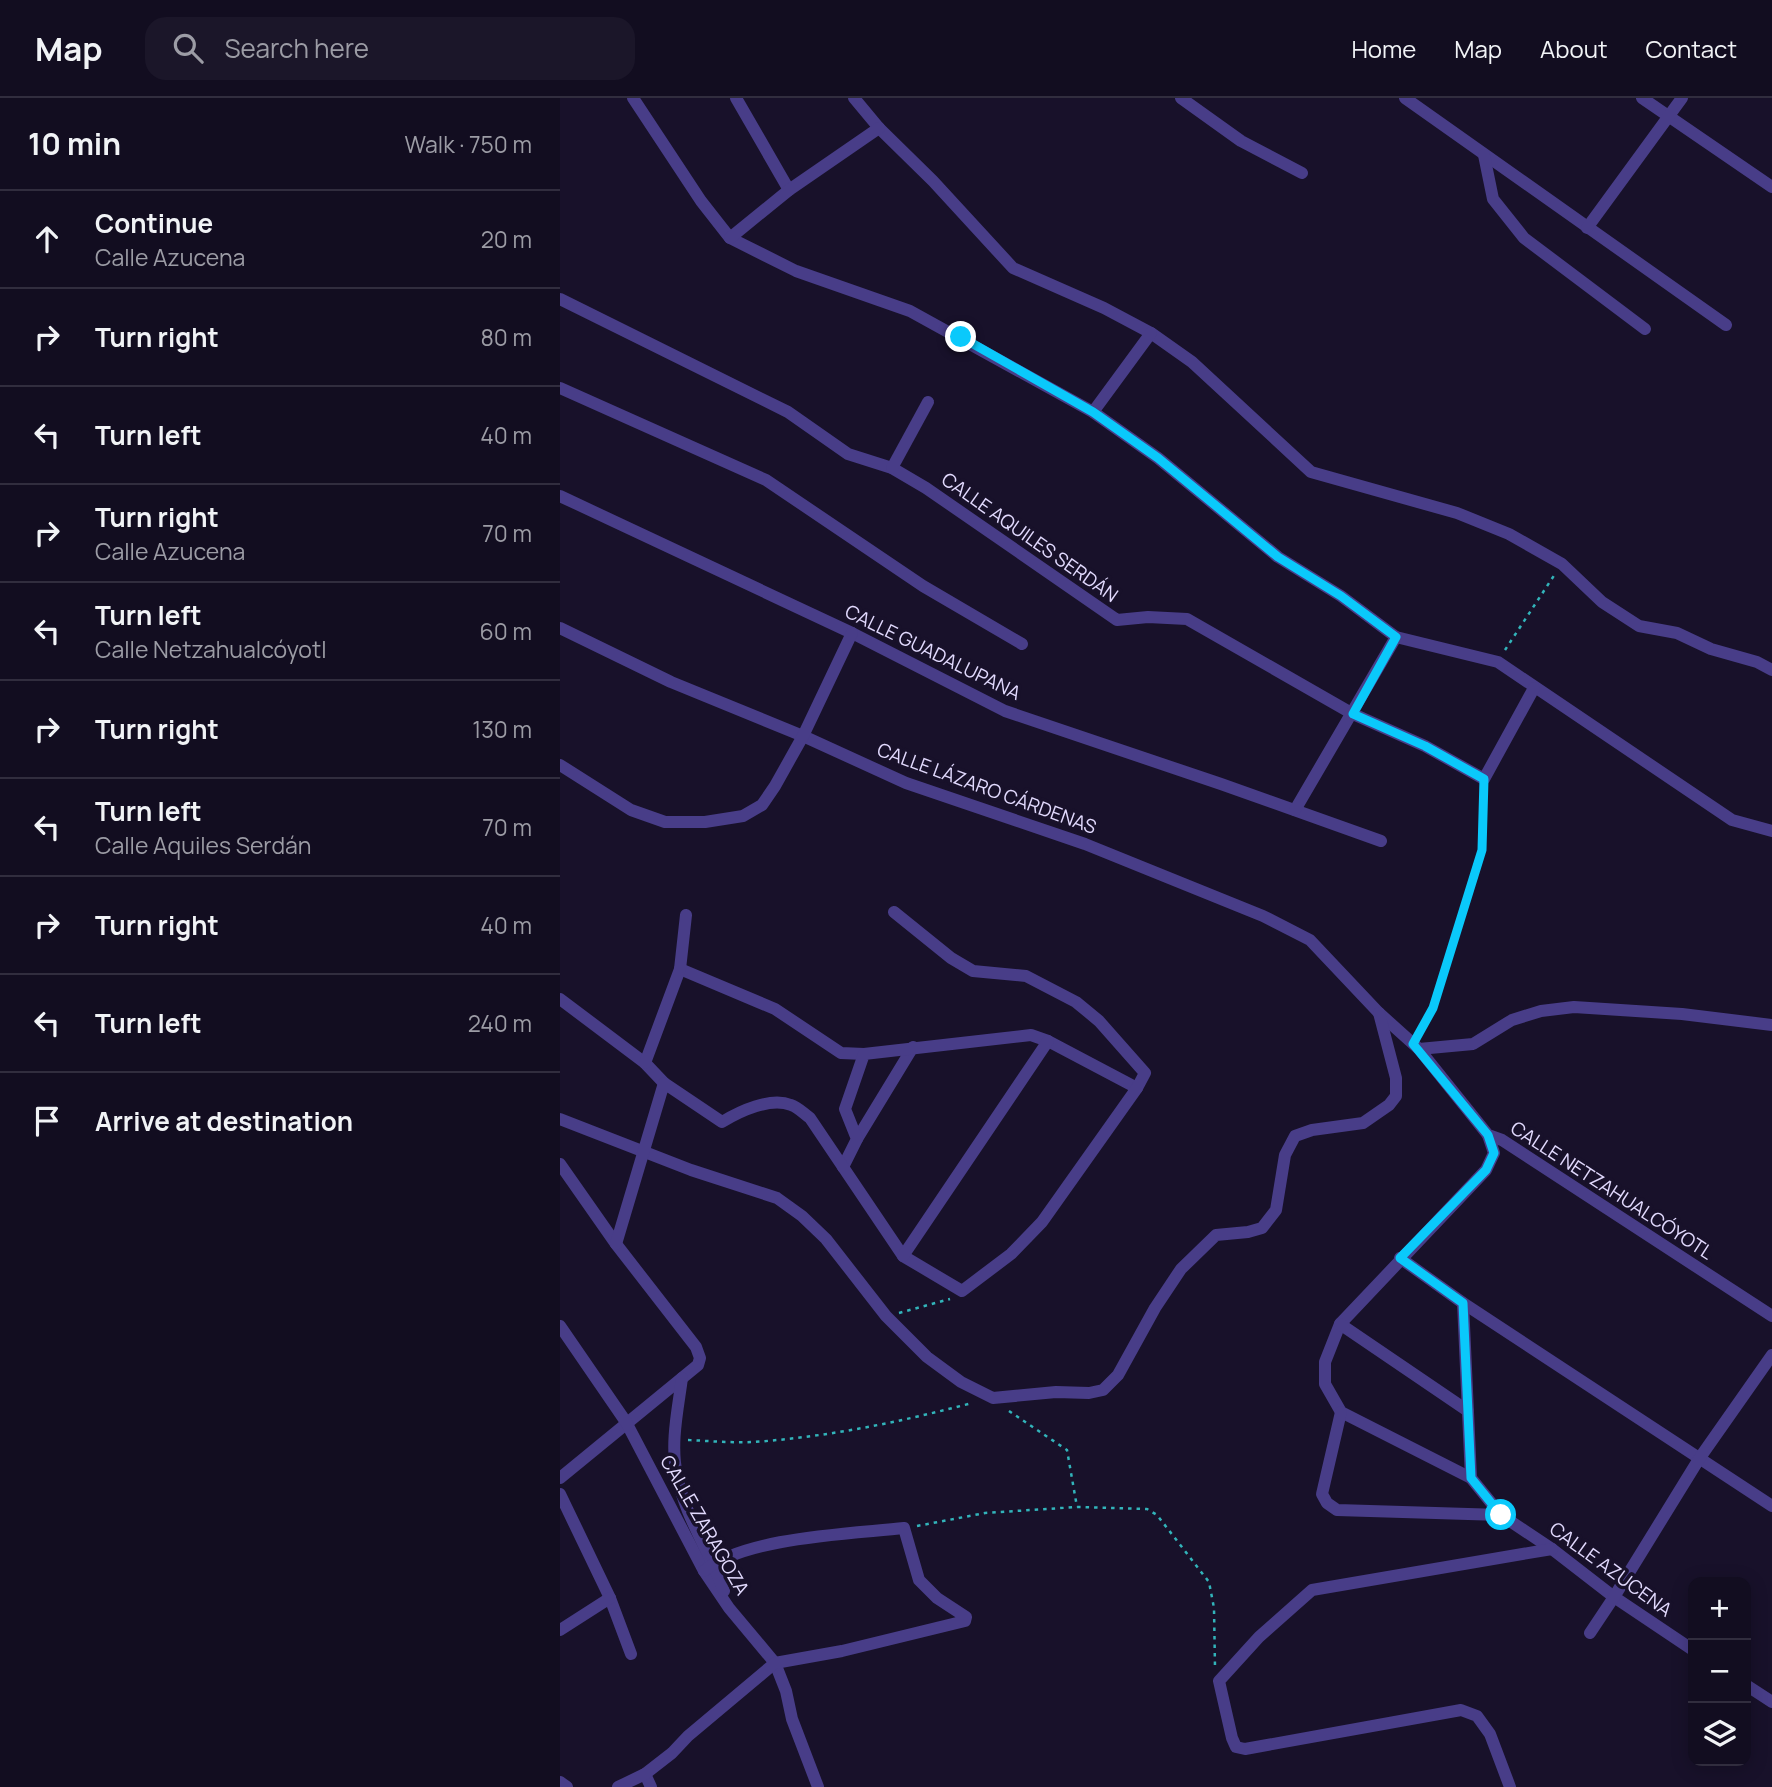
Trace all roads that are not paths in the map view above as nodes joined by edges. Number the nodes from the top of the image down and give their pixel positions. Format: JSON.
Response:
{"nodes":[{"id":1,"x":633,"y":98,"type":"edge"},
{"id":2,"x":736,"y":98,"type":"edge"},
{"id":3,"x":854,"y":98,"type":"edge"},
{"id":4,"x":1181,"y":98,"type":"edge"},
{"id":5,"x":1405,"y":98,"type":"edge"},
{"id":6,"x":1642,"y":98,"type":"edge"},
{"id":7,"x":1682,"y":98,"type":"edge"},
{"id":8,"x":1667,"y":117,"type":"junction"},
{"id":9,"x":879,"y":128,"type":"junction"},
{"id":10,"x":1484,"y":155,"type":"junction"},
{"id":11,"x":1302,"y":173,"type":"dead end"},
{"id":12,"x":1772,"y":187,"type":"edge"},
{"id":13,"x":789,"y":190,"type":"junction"},
{"id":14,"x":1587,"y":228,"type":"junction"},
{"id":15,"x":730,"y":238,"type":"junction"},
{"id":16,"x":560,"y":299,"type":"edge"},
{"id":17,"x":1726,"y":326,"type":"dead end"},
{"id":18,"x":1645,"y":329,"type":"dead end"},
{"id":19,"x":1151,"y":333,"type":"junction"},
{"id":20,"x":560,"y":388,"type":"edge"},
{"id":21,"x":928,"y":402,"type":"dead end"},
{"id":22,"x":1093,"y":412,"type":"junction"},
{"id":23,"x":892,"y":468,"type":"junction"},
{"id":24,"x":560,"y":496,"type":"edge"},
{"id":25,"x":560,"y":628,"type":"edge"},
{"id":26,"x":852,"y":633,"type":"junction"},
{"id":27,"x":1396,"y":637,"type":"junction"},
{"id":28,"x":1022,"y":644,"type":"dead end"},
{"id":29,"x":1772,"y":670,"type":"edge"},
{"id":30,"x":1534,"y":688,"type":"junction"},
{"id":31,"x":1353,"y":714,"type":"junction"},
{"id":32,"x":803,"y":736,"type":"junction"},
{"id":33,"x":560,"y":765,"type":"edge"},
{"id":34,"x":1295,"y":810,"type":"junction"},
{"id":35,"x":1772,"y":831,"type":"edge"},
{"id":36,"x":1381,"y":841,"type":"dead end"},
{"id":37,"x":894,"y":912,"type":"dead end"},
{"id":38,"x":686,"y":915,"type":"dead end"},
{"id":39,"x":680,"y":969,"type":"junction"},
{"id":40,"x":560,"y":999,"type":"edge"},
{"id":41,"x":1379,"y":1013,"type":"junction"},
{"id":42,"x":1772,"y":1025,"type":"edge"},
{"id":43,"x":1048,"y":1041,"type":"junction"},
{"id":44,"x":1416,"y":1046,"type":"junction"},
{"id":45,"x":913,"y":1047,"type":"junction"},
{"id":46,"x":864,"y":1054,"type":"junction"},
{"id":47,"x":645,"y":1063,"type":"junction"},
{"id":48,"x":664,"y":1083,"type":"junction"},
{"id":49,"x":1138,"y":1088,"type":"junction"},
{"id":50,"x":560,"y":1119,"type":"edge"},
{"id":51,"x":1488,"y":1135,"type":"junction"},
{"id":52,"x":857,"y":1139,"type":"junction"},
{"id":53,"x":643,"y":1151,"type":"junction"},
{"id":54,"x":560,"y":1164,"type":"edge"},
{"id":55,"x":843,"y":1167,"type":"junction"},
{"id":56,"x":616,"y":1244,"type":"junction"},
{"id":57,"x":903,"y":1256,"type":"junction"},
{"id":58,"x":1400,"y":1258,"type":"junction"},
{"id":59,"x":1463,"y":1303,"type":"junction"},
{"id":60,"x":1772,"y":1316,"type":"edge"},
{"id":61,"x":1340,"y":1324,"type":"junction"},
{"id":62,"x":561,"y":1329,"type":"edge"},
{"id":63,"x":1772,"y":1355,"type":"edge"},
{"id":64,"x":682,"y":1378,"type":"junction"},
{"id":65,"x":1468,"y":1411,"type":"junction"},
{"id":66,"x":1340,"y":1412,"type":"junction"},
{"id":67,"x":626,"y":1422,"type":"junction"},
{"id":68,"x":1699,"y":1459,"type":"junction"},
{"id":69,"x":560,"y":1478,"type":"edge"},
{"id":70,"x":1471,"y":1478,"type":"junction"},
{"id":71,"x":560,"y":1494,"type":"edge"},
{"id":72,"x":1772,"y":1506,"type":"edge"},
{"id":73,"x":1501,"y":1515,"type":"junction"},
{"id":74,"x":1552,"y":1549,"type":"junction"},
{"id":75,"x":709,"y":1567,"type":"junction"},
{"id":76,"x":1615,"y":1597,"type":"junction"},
{"id":77,"x":610,"y":1598,"type":"junction"},
{"id":78,"x":560,"y":1630,"type":"edge"},
{"id":79,"x":1590,"y":1633,"type":"dead end"},
{"id":80,"x":1688,"y":1647,"type":"edge"},
{"id":81,"x":631,"y":1654,"type":"dead end"},
{"id":82,"x":775,"y":1663,"type":"junction"},
{"id":83,"x":1751,"y":1688,"type":"edge"},
{"id":84,"x":1772,"y":1702,"type":"edge"},
{"id":85,"x":645,"y":1774,"type":"junction"},
{"id":86,"x":560,"y":1782,"type":"edge"},
{"id":87,"x":567,"y":1787,"type":"edge"},
{"id":88,"x":618,"y":1787,"type":"edge"},
{"id":89,"x":651,"y":1787,"type":"edge"},
{"id":90,"x":818,"y":1787,"type":"edge"},
{"id":91,"x":1510,"y":1787,"type":"edge"}],
"edges":[{"from":1,"to":15,"type":"street"},
{"from":2,"to":13,"type":"street"},
{"from":3,"to":9,"type":"street"},
{"from":4,"to":11,"type":"street"},
{"from":5,"to":10,"type":"street"},
{"from":6,"to":8,"type":"street"},
{"from":7,"to":8,"type":"street"},
{"from":8,"to":12,"type":"street"},
{"from":8,"to":14,"type":"street"},
{"from":9,"to":13,"type":"street"},
{"from":9,"to":19,"type":"street"},
{"from":10,"to":14,"type":"street"},
{"from":10,"to":18,"type":"street"},
{"from":13,"to":15,"type":"street"},
{"from":14,"to":17,"type":"street"},
{"from":15,"to":22,"type":"street"},
{"from":16,"to":23,"type":"street","name":"CALLE AQUILES SERDÁN"},
{"from":19,"to":22,"type":"street"},
{"from":19,"to":29,"type":"street"},
{"from":20,"to":28,"type":"street"},
{"from":21,"to":23,"type":"street"},
{"from":22,"to":27,"type":"street"},
{"from":23,"to":31,"type":"street","name":"CALLE AQUILES SERDÁN"},
{"from":24,"to":26,"type":"street","name":"CALLE GUADALUPANA"},
{"from":25,"to":32,"type":"street","name":"CALLE LÁZARO CÁRDENAS"},
{"from":26,"to":32,"type":"street"},
{"from":26,"to":34,"type":"street","name":"CALLE GUADALUPANA"},
{"from":27,"to":30,"type":"street"},
{"from":27,"to":31,"type":"street"},
{"from":30,"to":31,"type":"street","name":"CALLE AQUILES SERDÁN"},
{"from":30,"to":35,"type":"street"},
{"from":31,"to":34,"type":"street"},
{"from":32,"to":33,"type":"street"},
{"from":32,"to":41,"type":"street","name":"CALLE LÁZARO CÁRDENAS"},
{"from":34,"to":36,"type":"street","name":"CALLE GUADALUPANA"},
{"from":37,"to":49,"type":"street"},
{"from":38,"to":39,"type":"street"},
{"from":39,"to":46,"type":"street"},
{"from":39,"to":47,"type":"street"},
{"from":40,"to":47,"type":"street"},
{"from":41,"to":44,"type":"street","name":"CALLE LÁZARO CÁRDENAS"},
{"from":41,"to":53,"type":"street"},
{"from":42,"to":44,"type":"street"},
{"from":43,"to":45,"type":"street"},
{"from":43,"to":49,"type":"street"},
{"from":43,"to":57,"type":"street"},
{"from":44,"to":51,"type":"street","name":"CALLE NETZAHUALCÓYOTL"},
{"from":45,"to":46,"type":"street"},
{"from":45,"to":52,"type":"street"},
{"from":46,"to":52,"type":"street"},
{"from":47,"to":48,"type":"street"},
{"from":48,"to":53,"type":"street"},
{"from":48,"to":55,"type":"street"},
{"from":49,"to":57,"type":"street"},
{"from":50,"to":53,"type":"street"},
{"from":51,"to":58,"type":"street"},
{"from":51,"to":60,"type":"street","name":"CALLE NETZAHUALCÓYOTL"},
{"from":52,"to":55,"type":"street"},
{"from":53,"to":56,"type":"street"},
{"from":54,"to":56,"type":"street"},
{"from":55,"to":57,"type":"street"},
{"from":56,"to":64,"type":"street"},
{"from":58,"to":59,"type":"street"},
{"from":58,"to":61,"type":"street"},
{"from":59,"to":65,"type":"street"},
{"from":59,"to":68,"type":"street"},
{"from":61,"to":65,"type":"street"},
{"from":61,"to":66,"type":"street"},
{"from":62,"to":67,"type":"street","name":"CALLE ZARAGOZA"},
{"from":63,"to":68,"type":"street"},
{"from":64,"to":67,"type":"street"},
{"from":64,"to":75,"type":"street"},
{"from":65,"to":70,"type":"street"},
{"from":66,"to":70,"type":"street","name":"CALLE AZUCENA"},
{"from":66,"to":73,"type":"street"},
{"from":67,"to":69,"type":"street"},
{"from":67,"to":75,"type":"street","name":"CALLE ZARAGOZA"},
{"from":68,"to":72,"type":"street"},
{"from":68,"to":76,"type":"street"},
{"from":70,"to":73,"type":"street","name":"CALLE AZUCENA"},
{"from":71,"to":77,"type":"street"},
{"from":73,"to":74,"type":"street","name":"CALLE AZUCENA"},
{"from":74,"to":76,"type":"street","name":"CALLE AZUCENA"},
{"from":74,"to":91,"type":"street"},
{"from":75,"to":82,"type":"street","name":"CALLE ZARAGOZA"},
{"from":75,"to":82,"type":"street"},
{"from":76,"to":79,"type":"street"},
{"from":76,"to":80,"type":"street","name":"CALLE AZUCENA"},
{"from":77,"to":78,"type":"street"},
{"from":77,"to":81,"type":"street"},
{"from":82,"to":85,"type":"street"},
{"from":82,"to":90,"type":"street","name":"CALLE ZARAGOZA"},
{"from":83,"to":84,"type":"street"},
{"from":85,"to":88,"type":"street"},
{"from":85,"to":89,"type":"street"},
{"from":86,"to":87,"type":"street"}]}
